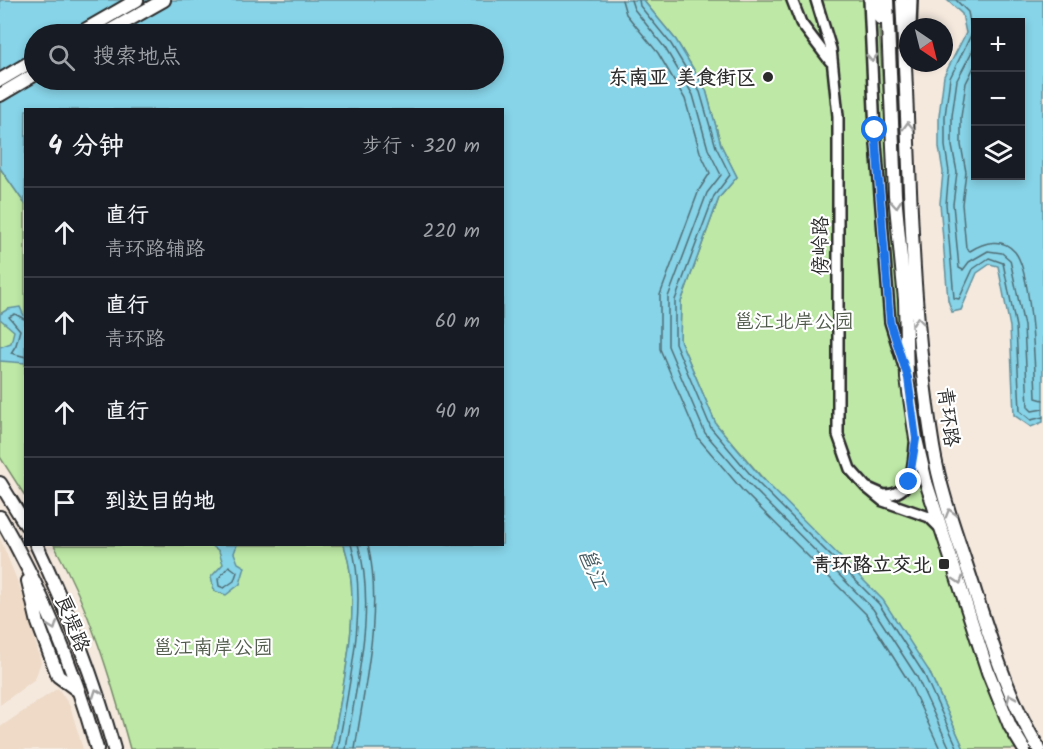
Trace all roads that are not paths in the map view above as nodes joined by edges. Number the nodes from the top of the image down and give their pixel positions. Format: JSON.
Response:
{"nodes":[{"id":1,"x":137,"y":0,"type":"edge"},
{"id":2,"x":164,"y":0,"type":"edge"},
{"id":3,"x":792,"y":0,"type":"edge"},
{"id":4,"x":816,"y":0,"type":"edge"},
{"id":5,"x":869,"y":0,"type":"edge"},
{"id":6,"x":878,"y":0,"type":"edge"},
{"id":7,"x":887,"y":0,"type":"edge"},
{"id":8,"x":902,"y":0,"type":"edge"},
{"id":9,"x":912,"y":0,"type":"edge"},
{"id":10,"x":903,"y":18,"type":"edge"},
{"id":11,"x":911,"y":18,"type":"edge"},
{"id":12,"x":95,"y":24,"type":"edge"},
{"id":13,"x":122,"y":24,"type":"edge"},
{"id":14,"x":24,"y":66,"type":"edge"},
{"id":15,"x":834,"y":70,"type":"junction"},
{"id":16,"x":905,"y":72,"type":"edge"},
{"id":17,"x":0,"y":80,"type":"edge"},
{"id":18,"x":24,"y":81,"type":"edge"},
{"id":19,"x":0,"y":95,"type":"edge"},
{"id":20,"x":893,"y":145,"type":"junction"},
{"id":21,"x":908,"y":378,"type":"junction"},
{"id":22,"x":916,"y":439,"type":"junction"},
{"id":23,"x":0,"y":483,"type":"edge"},
{"id":24,"x":866,"y":487,"type":"junction"},
{"id":25,"x":0,"y":517,"type":"edge"},
{"id":26,"x":24,"y":522,"type":"edge"},
{"id":27,"x":944,"y":534,"type":"junction"},
{"id":28,"x":37,"y":546,"type":"edge"},
{"id":29,"x":97,"y":749,"type":"edge"},
{"id":30,"x":114,"y":749,"type":"edge"},
{"id":31,"x":1024,"y":749,"type":"edge"},
{"id":32,"x":1039,"y":749,"type":"edge"}],
"edges":[{"from":1,"to":12,"type":"main road"},
{"from":2,"to":13,"type":"main road"},
{"from":3,"to":15,"type":"street"},
{"from":4,"to":15,"type":"street","name":"傍岭路"},
{"from":5,"to":21,"type":"street","one_way":true},
{"from":6,"to":20,"type":"main road"},
{"from":7,"to":20,"type":"main road","name":"青环路"},
{"from":8,"to":10,"type":"main road","name":"青环路"},
{"from":9,"to":11,"type":"street"},
{"from":14,"to":17,"type":"main road"},
{"from":15,"to":24,"type":"street","name":"傍岭路"},
{"from":32,"to":16,"type":"main road","name":"青环路","one_way":true},
{"from":18,"to":19,"type":"main road"},
{"from":20,"to":21,"type":"main road","name":"青环路","one_way":true},
{"from":21,"to":22,"type":"main road","name":"青环路"},
{"from":22,"to":24,"type":"street"},
{"from":22,"to":27,"type":"main road","name":"青环路"},
{"from":23,"to":26,"type":"main road"},
{"from":24,"to":27,"type":"street","name":"傍岭路"},
{"from":25,"to":29,"type":"main road","name":"良堤路","one_way":true},
{"from":27,"to":31,"type":"main road","name":"青环路","one_way":true},
{"from":30,"to":28,"type":"main road","name":"良堤路","one_way":true}]}
